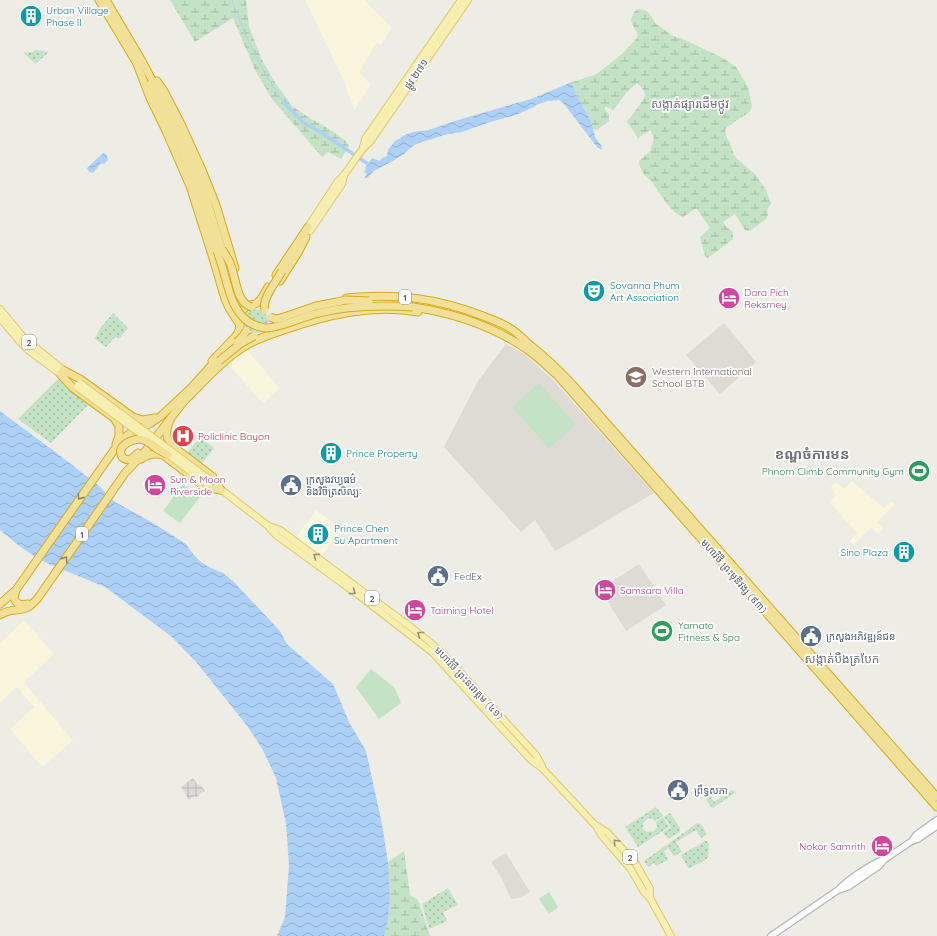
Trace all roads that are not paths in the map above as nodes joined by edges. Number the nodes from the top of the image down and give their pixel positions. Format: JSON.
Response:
{"nodes":[{"id":1,"x":99,"y":0,"type":"edge"},
{"id":2,"x":106,"y":0,"type":"edge"},
{"id":3,"x":461,"y":0,"type":"edge"},
{"id":4,"x":468,"y":0,"type":"edge"},
{"id":5,"x":140,"y":63,"type":"junction"},
{"id":6,"x":163,"y":107,"type":"junction"},
{"id":7,"x":362,"y":149,"type":"junction"},
{"id":8,"x":204,"y":191,"type":"junction"},
{"id":9,"x":309,"y":229,"type":"junction"},
{"id":10,"x":304,"y":240,"type":"junction"},
{"id":11,"x":221,"y":251,"type":"junction"},
{"id":12,"x":345,"y":298,"type":"junction"},
{"id":13,"x":365,"y":303,"type":"junction"},
{"id":14,"x":251,"y":306,"type":"junction"},
{"id":15,"x":0,"y":309,"type":"edge"},
{"id":16,"x":269,"y":312,"type":"junction"},
{"id":17,"x":346,"y":313,"type":"junction"},
{"id":18,"x":0,"y":318,"type":"edge"},
{"id":19,"x":242,"y":327,"type":"junction"},
{"id":20,"x":261,"y":335,"type":"junction"},
{"id":21,"x":530,"y":348,"type":"junction"},
{"id":22,"x":218,"y":360,"type":"junction"},
{"id":23,"x":61,"y":372,"type":"junction"},
{"id":24,"x":79,"y":385,"type":"junction"},
{"id":25,"x":182,"y":398,"type":"junction"},
{"id":26,"x":167,"y":410,"type":"junction"},
{"id":27,"x":171,"y":417,"type":"junction"},
{"id":28,"x":175,"y":448,"type":"junction"},
{"id":29,"x":114,"y":450,"type":"junction"},
{"id":30,"x":167,"y":456,"type":"junction"},
{"id":31,"x":133,"y":465,"type":"junction"},
{"id":32,"x":209,"y":482,"type":"junction"},
{"id":33,"x":221,"y":490,"type":"junction"},
{"id":34,"x":16,"y":590,"type":"junction"},
{"id":35,"x":38,"y":598,"type":"junction"},
{"id":36,"x":0,"y":604,"type":"edge"},
{"id":37,"x":0,"y":616,"type":"edge"},
{"id":38,"x":894,"y":753,"type":"junction"},
{"id":39,"x":937,"y":797,"type":"edge"},
{"id":40,"x":937,"y":807,"type":"edge"},
{"id":41,"x":937,"y":820,"type":"edge"},
{"id":42,"x":937,"y":826,"type":"edge"},
{"id":43,"x":912,"y":841,"type":"junction"},
{"id":44,"x":671,"y":936,"type":"edge"},
{"id":45,"x":771,"y":936,"type":"edge"}],
"edges":[{"from":1,"to":5,"type":"highway"},
{"from":2,"to":5,"type":"highway"},
{"from":3,"to":7,"type":"main road","name":"ផ្លូវ ២៧១"},
{"from":4,"to":7,"type":"main road","name":"ផ្លូវ ២៧១"},
{"from":5,"to":6,"type":"highway"},
{"from":5,"to":6,"type":"highway"},
{"from":6,"to":8,"type":"highway"},
{"from":6,"to":8,"type":"highway"},
{"from":6,"to":11,"type":"highway"},
{"from":7,"to":9,"type":"main road","name":"ផ្លូវ ២៧១"},
{"from":8,"to":11,"type":"highway"},
{"from":9,"to":10,"type":"highway"},
{"from":9,"to":14,"type":"highway"},
{"from":10,"to":16,"type":"highway"},
{"from":10,"to":16,"type":"highway","bridge":true},
{"from":11,"to":13,"type":"highway","bridge":true},
{"from":11,"to":14,"type":"highway","bridge":true},
{"from":11,"to":19,"type":"highway","bridge":true},
{"from":12,"to":13,"type":"highway","number":"1"},
{"from":12,"to":16,"type":"highway","number":"1"},
{"from":12,"to":17,"type":"highway"},
{"from":13,"to":16,"type":"highway","bridge":true},
{"from":13,"to":17,"type":"highway","number":"1"},
{"from":13,"to":20,"type":"highway","bridge":true},
{"from":13,"to":21,"type":"highway","number":"1"},
{"from":13,"to":21,"type":"highway","bridge":true},
{"from":13,"to":21,"type":"highway","number":"1"},
{"from":14,"to":16,"type":"highway"},
{"from":14,"to":19,"type":"highway","bridge":true},
{"from":15,"to":23,"type":"main road","number":"2"},
{"from":16,"to":20,"type":"highway","bridge":true},
{"from":17,"to":20,"type":"highway","number":"1"},
{"from":18,"to":23,"type":"main road","number":"2"},
{"from":19,"to":20,"type":"highway","bridge":true},
{"from":19,"to":22,"type":"highway","bridge":true},
{"from":19,"to":25,"type":"highway","number":"1"},
{"from":20,"to":22,"type":"highway","bridge":true},
{"from":20,"to":25,"type":"highway","number":"1"},
{"from":21,"to":38,"type":"highway","name":"មហាវិថី ព្រះមុនីវង្ស (៩៣)","number":"1"},
{"from":22,"to":25,"type":"highway"},
{"from":23,"to":24,"type":"main road","number":"2"},
{"from":23,"to":26,"type":"highway"},
{"from":23,"to":29,"type":"highway"},
{"from":24,"to":30,"type":"main road","number":"2","bridge":true},
{"from":24,"to":32,"type":"main road","number":"2","bridge":true},
{"from":25,"to":26,"type":"highway","number":"1"},
{"from":25,"to":27,"type":"highway","number":"1"},
{"from":25,"to":30,"type":"highway","bridge":true},
{"from":26,"to":29,"type":"highway","number":"1"},
{"from":27,"to":28,"type":"highway"},
{"from":27,"to":31,"type":"highway","number":"1"},
{"from":28,"to":30,"type":"highway"},
{"from":28,"to":33,"type":"highway"},
{"from":29,"to":34,"type":"highway","number":"1","one_way":true},
{"from":30,"to":31,"type":"highway"},
{"from":30,"to":32,"type":"main road","number":"2","bridge":true},
{"from":30,"to":33,"type":"highway"},
{"from":35,"to":31,"type":"highway","number":"1","one_way":true},
{"from":32,"to":33,"type":"main road","number":"2"},
{"from":33,"to":44,"type":"main road","name":"មហាវិថី ព្រះនរោត្តម (៤១)","number":"2"},
{"from":34,"to":35,"type":"highway"},
{"from":34,"to":36,"type":"highway","number":"1"},
{"from":35,"to":37,"type":"highway","number":"1"},
{"from":38,"to":39,"type":"highway","name":"មហាវិថី ព្រះមុនីវង្ស (៩៣)","number":"1"},
{"from":38,"to":40,"type":"highway","name":"មហាវិថី ព្រះមុនីវង្ស (៩៣)","number":"1"},
{"from":41,"to":43,"type":"main road"},
{"from":42,"to":43,"type":"main road"},
{"from":43,"to":45,"type":"main road"}]}
